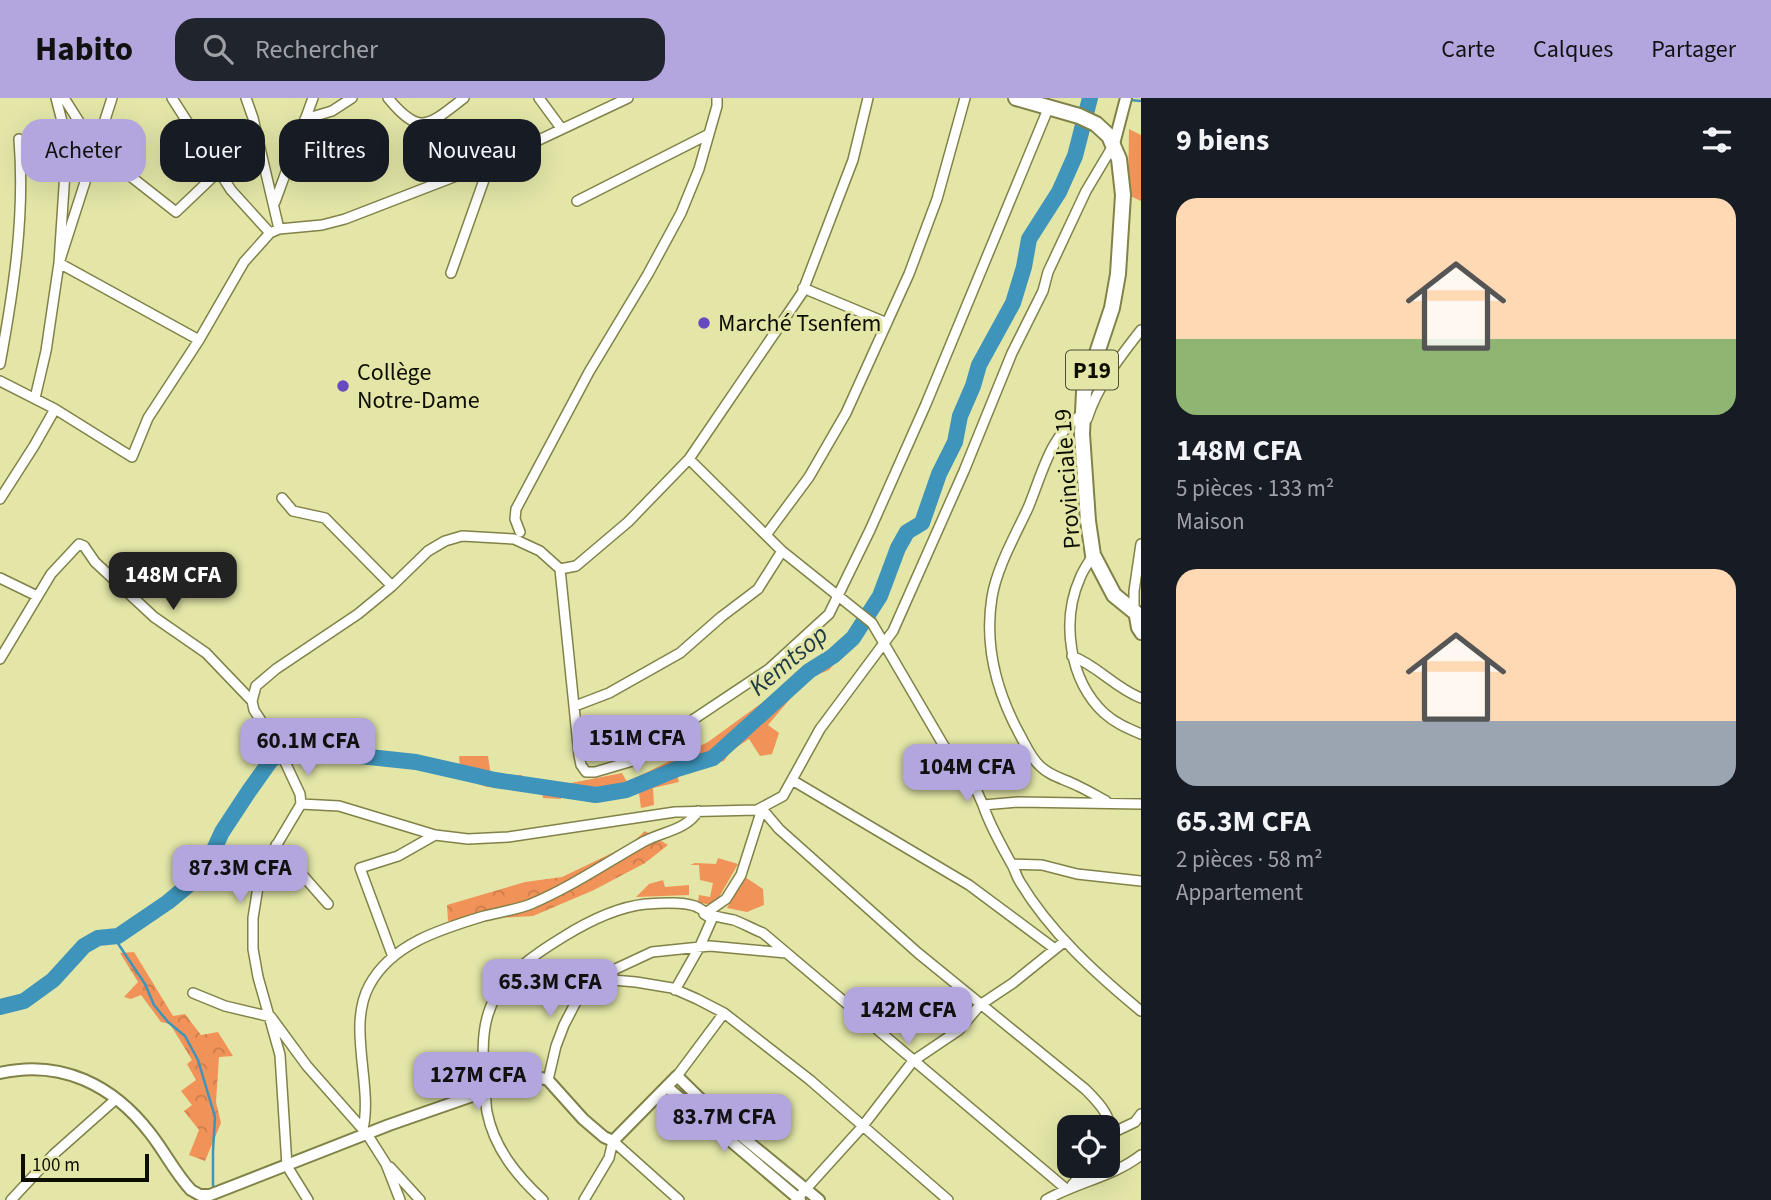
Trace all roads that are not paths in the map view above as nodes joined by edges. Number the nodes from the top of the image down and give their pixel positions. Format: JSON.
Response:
{"nodes":[{"id":1,"x":57,"y":98,"type":"edge"},
{"id":2,"x":64,"y":98,"type":"edge"},
{"id":3,"x":112,"y":98,"type":"edge"},
{"id":4,"x":172,"y":98,"type":"edge"},
{"id":5,"x":246,"y":98,"type":"edge"},
{"id":6,"x":313,"y":98,"type":"edge"},
{"id":7,"x":352,"y":98,"type":"edge"},
{"id":8,"x":388,"y":98,"type":"edge"},
{"id":9,"x":464,"y":98,"type":"edge"},
{"id":10,"x":539,"y":98,"type":"edge"},
{"id":11,"x":628,"y":98,"type":"edge"},
{"id":12,"x":717,"y":98,"type":"edge"},
{"id":13,"x":868,"y":98,"type":"edge"},
{"id":14,"x":965,"y":98,"type":"edge"},
{"id":15,"x":1016,"y":98,"type":"edge"},
{"id":16,"x":1126,"y":101,"type":"edge"},
{"id":17,"x":1048,"y":109,"type":"junction"},
{"id":18,"x":77,"y":119,"type":"edge"},
{"id":19,"x":106,"y":119,"type":"edge"},
{"id":20,"x":186,"y":119,"type":"edge"},
{"id":21,"x":305,"y":119,"type":"joint"},
{"id":22,"x":561,"y":128,"type":"junction"},
{"id":23,"x":709,"y":134,"type":"junction"},
{"id":24,"x":541,"y":138,"type":"edge"},
{"id":25,"x":19,"y":139,"type":"dead end"},
{"id":26,"x":1114,"y":144,"type":"junction"},
{"id":27,"x":86,"y":182,"type":"edge"},
{"id":28,"x":138,"y":182,"type":"edge"},
{"id":29,"x":207,"y":182,"type":"edge"},
{"id":30,"x":227,"y":182,"type":"edge"},
{"id":31,"x":281,"y":182,"type":"edge"},
{"id":32,"x":441,"y":182,"type":"edge"},
{"id":33,"x":483,"y":182,"type":"edge"},
{"id":34,"x":577,"y":201,"type":"dead end"},
{"id":35,"x":274,"y":202,"type":"junction"},
{"id":36,"x":275,"y":231,"type":"junction"},
{"id":37,"x":59,"y":263,"type":"junction"},
{"id":38,"x":451,"y":273,"type":"dead end"},
{"id":39,"x":803,"y":288,"type":"junction"},
{"id":40,"x":887,"y":323,"type":"junction"},
{"id":41,"x":1141,"y":330,"type":"edge"},
{"id":42,"x":199,"y":340,"type":"junction"},
{"id":43,"x":0,"y":364,"type":"edge"},
{"id":44,"x":0,"y":381,"type":"edge"},
{"id":45,"x":35,"y":398,"type":"junction"},
{"id":46,"x":55,"y":410,"type":"junction"},
{"id":47,"x":1082,"y":414,"type":"junction"},
{"id":48,"x":1082,"y":434,"type":"junction"},
{"id":49,"x":689,"y":459,"type":"junction"},
{"id":50,"x":282,"y":498,"type":"dead end"},
{"id":51,"x":0,"y":499,"type":"edge"},
{"id":52,"x":520,"y":532,"type":"dead end"},
{"id":53,"x":766,"y":535,"type":"junction"},
{"id":54,"x":1141,"y":544,"type":"edge"},
{"id":55,"x":782,"y":551,"type":"junction"},
{"id":56,"x":1093,"y":555,"type":"junction"},
{"id":57,"x":560,"y":569,"type":"junction"},
{"id":58,"x":0,"y":578,"type":"edge"},
{"id":59,"x":392,"y":586,"type":"junction"},
{"id":60,"x":837,"y":594,"type":"junction"},
{"id":61,"x":37,"y":596,"type":"junction"},
{"id":62,"x":1138,"y":614,"type":"edge"},
{"id":63,"x":1141,"y":634,"type":"edge"},
{"id":64,"x":885,"y":644,"type":"junction"},
{"id":65,"x":1072,"y":656,"type":"junction"},
{"id":66,"x":0,"y":659,"type":"edge"},
{"id":67,"x":1141,"y":698,"type":"edge"},
{"id":68,"x":252,"y":701,"type":"junction"},
{"id":69,"x":575,"y":706,"type":"junction"},
{"id":70,"x":1141,"y":734,"type":"edge"},
{"id":71,"x":792,"y":780,"type":"junction"},
{"id":72,"x":1111,"y":803,"type":"junction"},
{"id":73,"x":301,"y":804,"type":"junction"},
{"id":74,"x":983,"y":804,"type":"junction"},
{"id":75,"x":1141,"y":804,"type":"edge"},
{"id":76,"x":762,"y":809,"type":"junction"},
{"id":77,"x":698,"y":811,"type":"junction"},
{"id":78,"x":435,"y":835,"type":"junction"},
{"id":79,"x":276,"y":845,"type":"junction"},
{"id":80,"x":1012,"y":864,"type":"junction"},
{"id":81,"x":1141,"y":881,"type":"edge"},
{"id":82,"x":328,"y":904,"type":"dead end"},
{"id":83,"x":704,"y":914,"type":"junction"},
{"id":84,"x":1065,"y":940,"type":"junction"},
{"id":85,"x":700,"y":946,"type":"junction"},
{"id":86,"x":1055,"y":949,"type":"junction"},
{"id":87,"x":786,"y":953,"type":"junction"},
{"id":88,"x":393,"y":957,"type":"junction"},
{"id":89,"x":594,"y":979,"type":"junction"},
{"id":90,"x":507,"y":981,"type":"junction"},
{"id":91,"x":675,"y":990,"type":"junction"},
{"id":92,"x":193,"y":993,"type":"dead end"},
{"id":93,"x":980,"y":1005,"type":"junction"},
{"id":94,"x":1141,"y":1011,"type":"edge"},
{"id":95,"x":724,"y":1013,"type":"junction"},
{"id":96,"x":271,"y":1017,"type":"junction"},
{"id":97,"x":913,"y":1061,"type":"junction"},
{"id":98,"x":0,"y":1073,"type":"edge"},
{"id":99,"x":677,"y":1076,"type":"junction"},
{"id":100,"x":548,"y":1080,"type":"junction"},
{"id":101,"x":667,"y":1087,"type":"junction"},
{"id":102,"x":485,"y":1093,"type":"junction"},
{"id":103,"x":116,"y":1099,"type":"junction"},
{"id":104,"x":1141,"y":1114,"type":"edge"},
{"id":105,"x":1106,"y":1115,"type":"edge"},
{"id":106,"x":862,"y":1126,"type":"junction"},
{"id":107,"x":1120,"y":1130,"type":"edge"},
{"id":108,"x":365,"y":1131,"type":"junction"},
{"id":109,"x":613,"y":1141,"type":"junction"},
{"id":110,"x":1141,"y":1155,"type":"edge"},
{"id":111,"x":386,"y":1164,"type":"junction"},
{"id":112,"x":287,"y":1166,"type":"junction"},
{"id":113,"x":1077,"y":1178,"type":"edge"},
{"id":114,"x":1068,"y":1187,"type":"junction"},
{"id":115,"x":806,"y":1189,"type":"junction"},
{"id":116,"x":202,"y":1197,"type":"edge"},
{"id":117,"x":798,"y":1199,"type":"edge"},
{"id":118,"x":11,"y":1200,"type":"edge"},
{"id":119,"x":308,"y":1200,"type":"edge"},
{"id":120,"x":400,"y":1200,"type":"edge"},
{"id":121,"x":420,"y":1200,"type":"edge"},
{"id":122,"x":543,"y":1200,"type":"edge"},
{"id":123,"x":584,"y":1200,"type":"edge"},
{"id":124,"x":679,"y":1200,"type":"edge"},
{"id":125,"x":819,"y":1200,"type":"edge"},
{"id":126,"x":948,"y":1200,"type":"edge"},
{"id":127,"x":1046,"y":1200,"type":"edge"}],
"edges":[{"from":1,"to":37,"type":"street"},
{"from":2,"to":18,"type":"street"},
{"from":3,"to":19,"type":"street"},
{"from":4,"to":20,"type":"street"},
{"from":5,"to":35,"type":"street"},
{"from":6,"to":21,"type":"street"},
{"from":7,"to":21,"type":"street"},
{"from":8,"to":9,"type":"street"},
{"from":10,"to":22,"type":"street"},
{"from":11,"to":22,"type":"street"},
{"from":12,"to":23,"type":"street"},
{"from":13,"to":39,"type":"street"},
{"from":14,"to":40,"type":"street"},
{"from":15,"to":17,"type":"main road"},
{"from":16,"to":26,"type":"street"},
{"from":17,"to":26,"type":"main road"},
{"from":17,"to":60,"type":"street"},
{"from":22,"to":24,"type":"street"},
{"from":23,"to":34,"type":"street"},
{"from":23,"to":52,"type":"street"},
{"from":25,"to":43,"type":"street"},
{"from":26,"to":47,"type":"main road","name":"Provinciale 19","number":"P19"},
{"from":26,"to":64,"type":"street"},
{"from":27,"to":37,"type":"street"},
{"from":28,"to":29,"type":"street"},
{"from":30,"to":36,"type":"street"},
{"from":31,"to":35,"type":"street"},
{"from":32,"to":36,"type":"street"},
{"from":33,"to":38,"type":"street"},
{"from":35,"to":36,"type":"street"},
{"from":36,"to":42,"type":"street"},
{"from":37,"to":42,"type":"street"},
{"from":37,"to":45,"type":"street"},
{"from":39,"to":40,"type":"street"},
{"from":39,"to":49,"type":"street"},
{"from":40,"to":53,"type":"street"},
{"from":41,"to":48,"type":"street"},
{"from":42,"to":46,"type":"street"},
{"from":44,"to":45,"type":"street"},
{"from":45,"to":46,"type":"street"},
{"from":46,"to":51,"type":"street"},
{"from":47,"to":48,"type":"main road","name":"Provinciale 19","number":"P19"},
{"from":47,"to":72,"type":"street"},
{"from":48,"to":56,"type":"main road","name":"Provinciale 19","number":"P19"},
{"from":49,"to":53,"type":"street"},
{"from":49,"to":57,"type":"street"},
{"from":50,"to":59,"type":"street"},
{"from":53,"to":55,"type":"street"},
{"from":54,"to":62,"type":"street"},
{"from":55,"to":60,"type":"street"},
{"from":55,"to":69,"type":"street"},
{"from":56,"to":62,"type":"main road","name":"Provinciale 19","number":"P19"},
{"from":56,"to":65,"type":"street"},
{"from":57,"to":59,"type":"street"},
{"from":57,"to":69,"type":"street"},
{"from":58,"to":61,"type":"street"},
{"from":59,"to":68,"type":"street"},
{"from":60,"to":64,"type":"street"},
{"from":60,"to":69,"type":"street"},
{"from":61,"to":66,"type":"street"},
{"from":61,"to":68,"type":"street"},
{"from":62,"to":63,"type":"street"},
{"from":64,"to":71,"type":"street"},
{"from":64,"to":74,"type":"street"},
{"from":65,"to":67,"type":"street"},
{"from":65,"to":70,"type":"street"},
{"from":68,"to":73,"type":"street"},
{"from":71,"to":76,"type":"street"},
{"from":71,"to":86,"type":"street"},
{"from":72,"to":74,"type":"street"},
{"from":72,"to":75,"type":"street"},
{"from":73,"to":78,"type":"street"},
{"from":73,"to":79,"type":"street"},
{"from":74,"to":80,"type":"street"},
{"from":76,"to":77,"type":"street"},
{"from":76,"to":83,"type":"street"},
{"from":76,"to":93,"type":"street"},
{"from":77,"to":78,"type":"street"},
{"from":77,"to":88,"type":"street"},
{"from":78,"to":88,"type":"street"},
{"from":79,"to":82,"type":"street"},
{"from":79,"to":96,"type":"street"},
{"from":80,"to":81,"type":"street"},
{"from":80,"to":84,"type":"street"},
{"from":83,"to":85,"type":"street"},
{"from":83,"to":87,"type":"street"},
{"from":83,"to":90,"type":"street"},
{"from":84,"to":86,"type":"street"},
{"from":84,"to":94,"type":"street"},
{"from":85,"to":87,"type":"street"},
{"from":85,"to":89,"type":"street"},
{"from":85,"to":91,"type":"street"},
{"from":86,"to":93,"type":"street"},
{"from":87,"to":97,"type":"street"},
{"from":88,"to":108,"type":"street"},
{"from":89,"to":90,"type":"street"},
{"from":89,"to":91,"type":"street"},
{"from":89,"to":100,"type":"street"},
{"from":90,"to":102,"type":"street"},
{"from":91,"to":95,"type":"street"},
{"from":92,"to":96,"type":"street"},
{"from":93,"to":97,"type":"street"},
{"from":93,"to":105,"type":"street"},
{"from":95,"to":99,"type":"street"},
{"from":95,"to":106,"type":"street"},
{"from":96,"to":108,"type":"street"},
{"from":96,"to":112,"type":"street"},
{"from":97,"to":106,"type":"street"},
{"from":97,"to":114,"type":"street"},
{"from":98,"to":103,"type":"street"},
{"from":99,"to":101,"type":"street"},
{"from":99,"to":115,"type":"street"},
{"from":100,"to":102,"type":"street"},
{"from":100,"to":109,"type":"street"},
{"from":101,"to":109,"type":"street"},
{"from":101,"to":117,"type":"street"},
{"from":102,"to":108,"type":"street"},
{"from":102,"to":122,"type":"street"},
{"from":103,"to":116,"type":"street"},
{"from":103,"to":118,"type":"street"},
{"from":104,"to":107,"type":"street"},
{"from":106,"to":115,"type":"street"},
{"from":106,"to":126,"type":"street"},
{"from":108,"to":111,"type":"street"},
{"from":108,"to":112,"type":"street"},
{"from":109,"to":123,"type":"street"},
{"from":109,"to":124,"type":"street"},
{"from":110,"to":114,"type":"street"},
{"from":111,"to":120,"type":"street"},
{"from":111,"to":121,"type":"street"},
{"from":112,"to":116,"type":"street"},
{"from":112,"to":119,"type":"street"},
{"from":113,"to":114,"type":"street"},
{"from":114,"to":127,"type":"street"},
{"from":115,"to":117,"type":"street"},
{"from":115,"to":125,"type":"street"}]}
